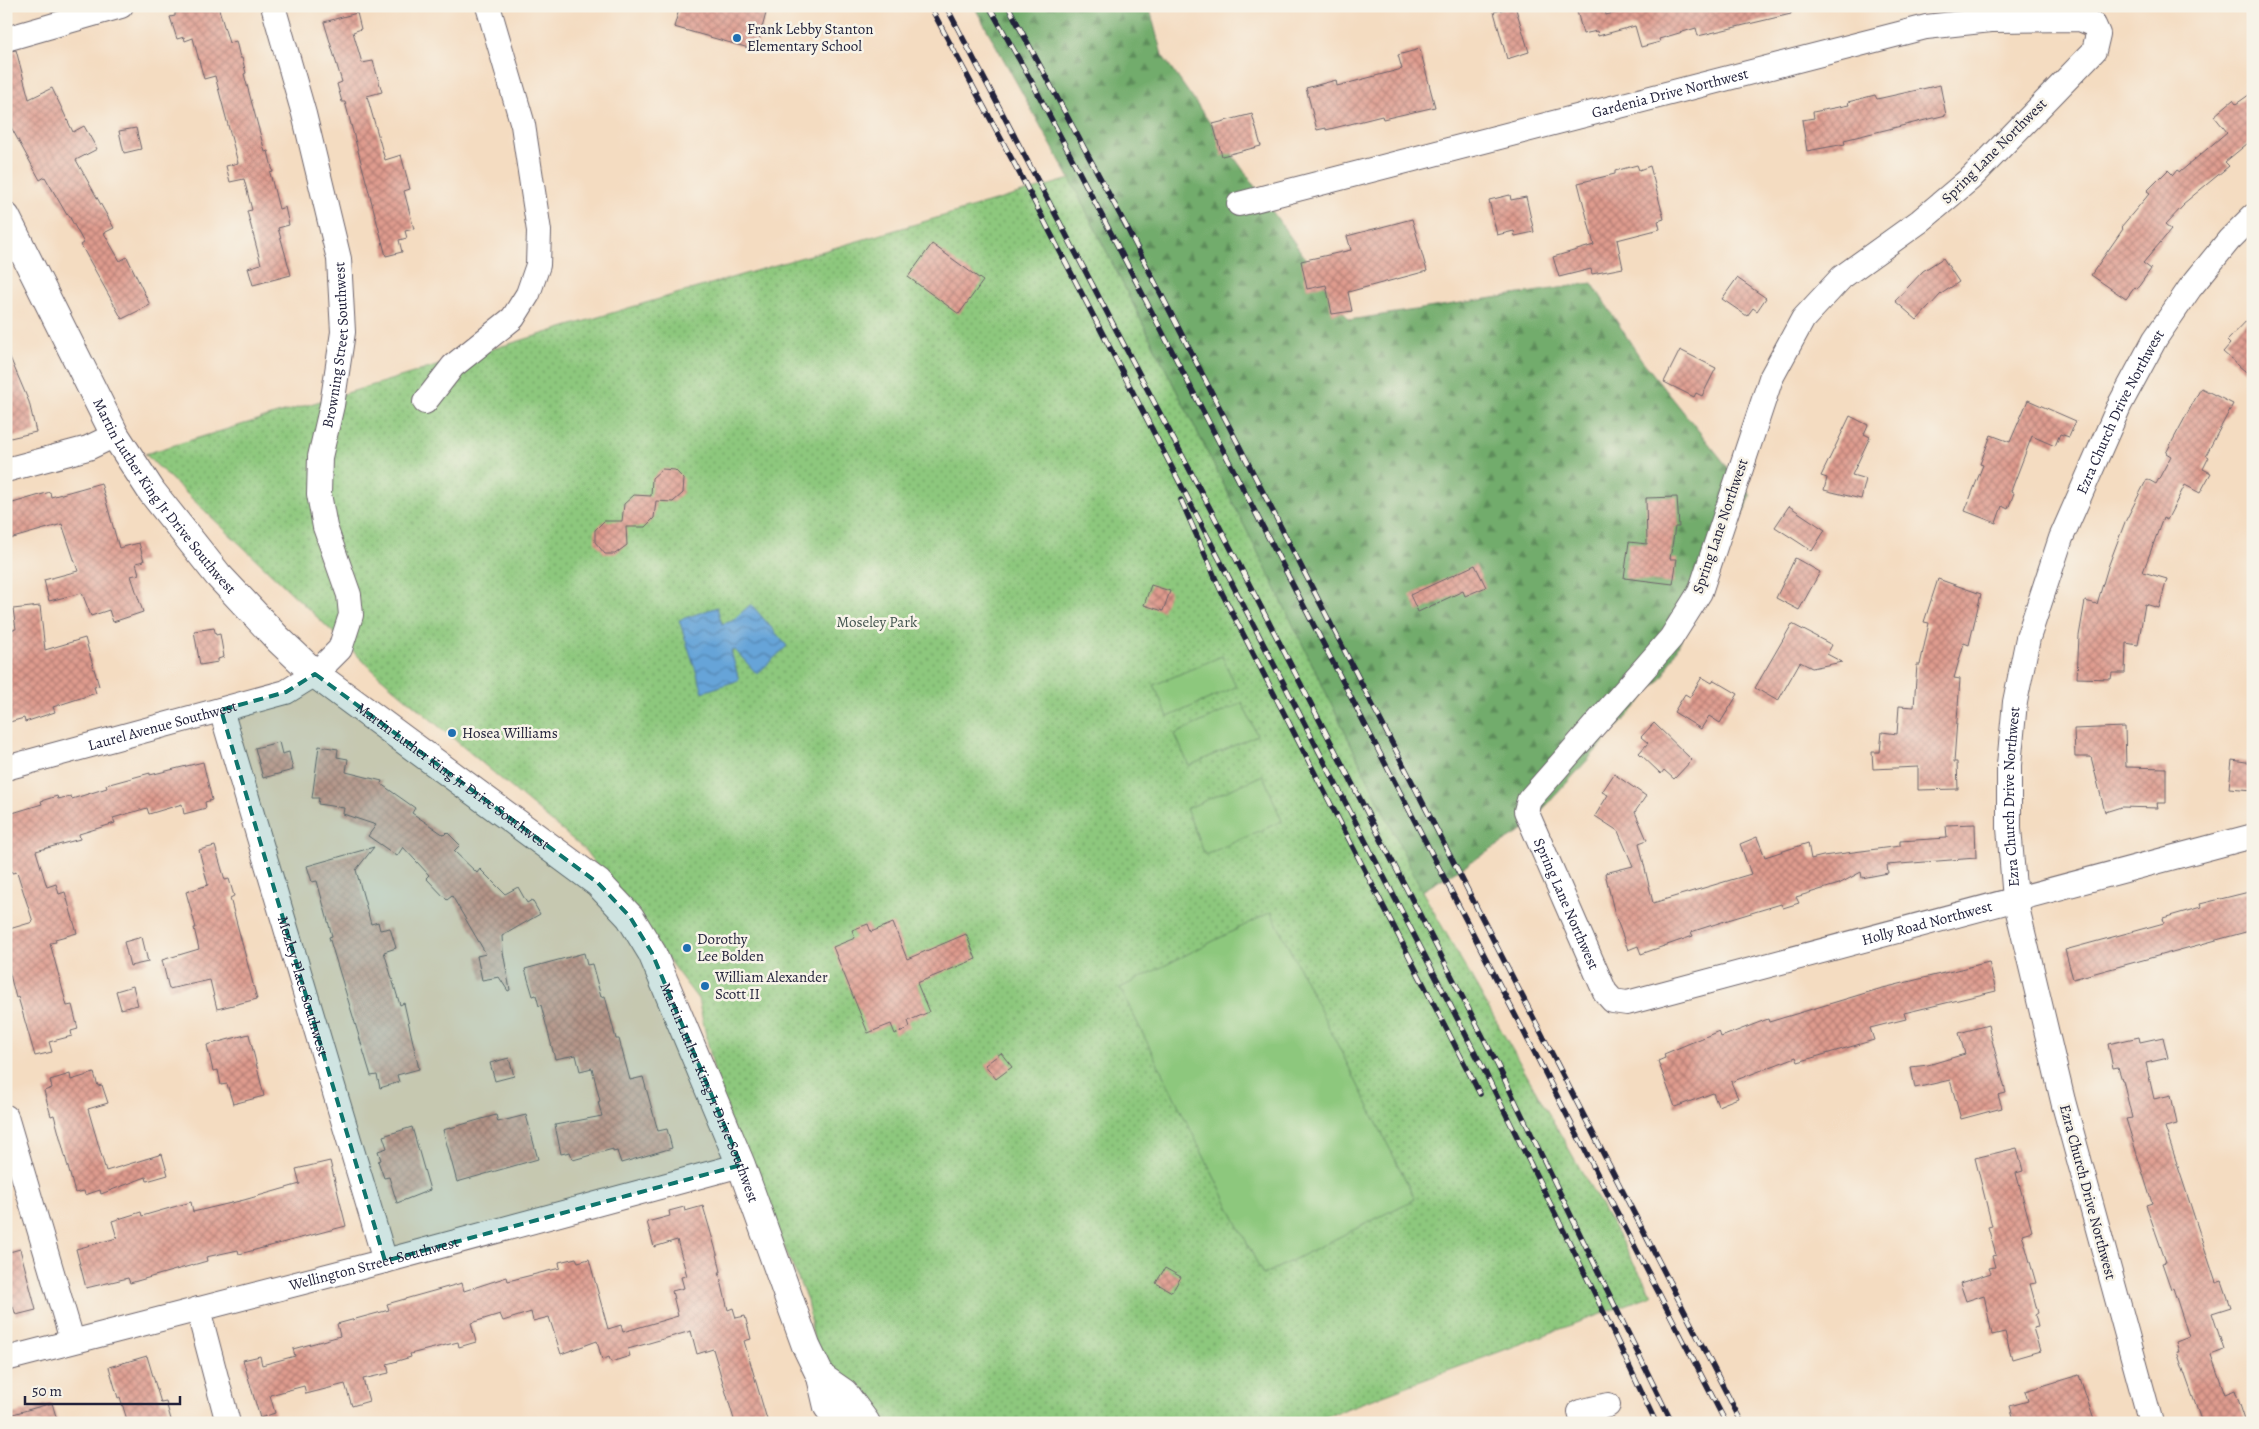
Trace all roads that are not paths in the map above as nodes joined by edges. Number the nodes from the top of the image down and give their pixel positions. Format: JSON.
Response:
{"nodes":[{"id":1,"x":121,"y":6,"type":"edge"},
{"id":2,"x":273,"y":6,"type":"edge"},
{"id":3,"x":488,"y":6,"type":"edge"},
{"id":4,"x":2098,"y":34,"type":"joint"},
{"id":5,"x":6,"y":39,"type":"edge"},
{"id":6,"x":1239,"y":204,"type":"dead end"},
{"id":7,"x":2253,"y":216,"type":"edge"},
{"id":8,"x":6,"y":217,"type":"edge"},
{"id":9,"x":425,"y":402,"type":"dead end"},
{"id":10,"x":115,"y":435,"type":"junction"},
{"id":11,"x":6,"y":470,"type":"edge"},
{"id":12,"x":315,"y":674,"type":"junction"},
{"id":13,"x":221,"y":710,"type":"junction"},
{"id":14,"x":6,"y":768,"type":"edge"},
{"id":15,"x":2253,"y":836,"type":"edge"},
{"id":16,"x":2015,"y":899,"type":"junction"},
{"id":17,"x":1689,"y":986,"type":"joint"},
{"id":18,"x":6,"y":1117,"type":"edge"},
{"id":19,"x":740,"y":1165,"type":"junction"},
{"id":20,"x":384,"y":1261,"type":"junction"},
{"id":21,"x":198,"y":1309,"type":"junction"},
{"id":22,"x":72,"y":1340,"type":"junction"},
{"id":23,"x":6,"y":1359,"type":"edge"},
{"id":24,"x":821,"y":1377,"type":"junction"},
{"id":25,"x":1608,"y":1405,"type":"dead end"},
{"id":26,"x":228,"y":1423,"type":"edge"},
{"id":27,"x":841,"y":1423,"type":"edge"},
{"id":28,"x":866,"y":1423,"type":"edge"},
{"id":29,"x":1583,"y":1423,"type":"edge"},
{"id":30,"x":2151,"y":1423,"type":"edge"}],
"edges":[{"from":1,"to":5,"type":"street"},
{"from":2,"to":12,"type":"street","name":"Browning Street Southwest"},
{"from":3,"to":9,"type":"street"},
{"from":4,"to":6,"type":"street","name":"Gardenia Drive Northwest"},
{"from":4,"to":17,"type":"street","name":"Spring Lane Northwest"},
{"from":7,"to":16,"type":"street","name":"Ezra Church Drive Northwest"},
{"from":8,"to":10,"type":"main road","name":"Martin Luther King Jr Drive Southwest"},
{"from":10,"to":11,"type":"street"},
{"from":10,"to":12,"type":"main road","name":"Martin Luther King Jr Drive Southwest"},
{"from":12,"to":13,"type":"street","name":"Laurel Avenue Southwest"},
{"from":12,"to":19,"type":"main road","name":"Martin Luther King Jr Drive Southwest"},
{"from":13,"to":14,"type":"street","name":"Laurel Avenue Southwest"},
{"from":13,"to":20,"type":"street","name":"Mozley Place Southwest"},
{"from":15,"to":16,"type":"street","name":"Holly Road Northwest"},
{"from":16,"to":17,"type":"street","name":"Holly Road Northwest"},
{"from":16,"to":30,"type":"street","name":"Ezra Church Drive Northwest"},
{"from":18,"to":22,"type":"street"},
{"from":19,"to":20,"type":"street","name":"Wellington Street Southwest"},
{"from":19,"to":24,"type":"main road","name":"Martin Luther King Jr Drive Southwest"},
{"from":20,"to":21,"type":"street","name":"Wellington Street Southwest"},
{"from":21,"to":22,"type":"street","name":"Wellington Street Southwest"},
{"from":21,"to":26,"type":"street"},
{"from":22,"to":23,"type":"street","name":"Wellington Street Southwest"},
{"from":24,"to":27,"type":"main road","name":"Martin Luther King Jr Drive Southwest"},
{"from":24,"to":28,"type":"main road","name":"Martin Luther King Jr Drive Southwest"},
{"from":25,"to":29,"type":"street"}]}
